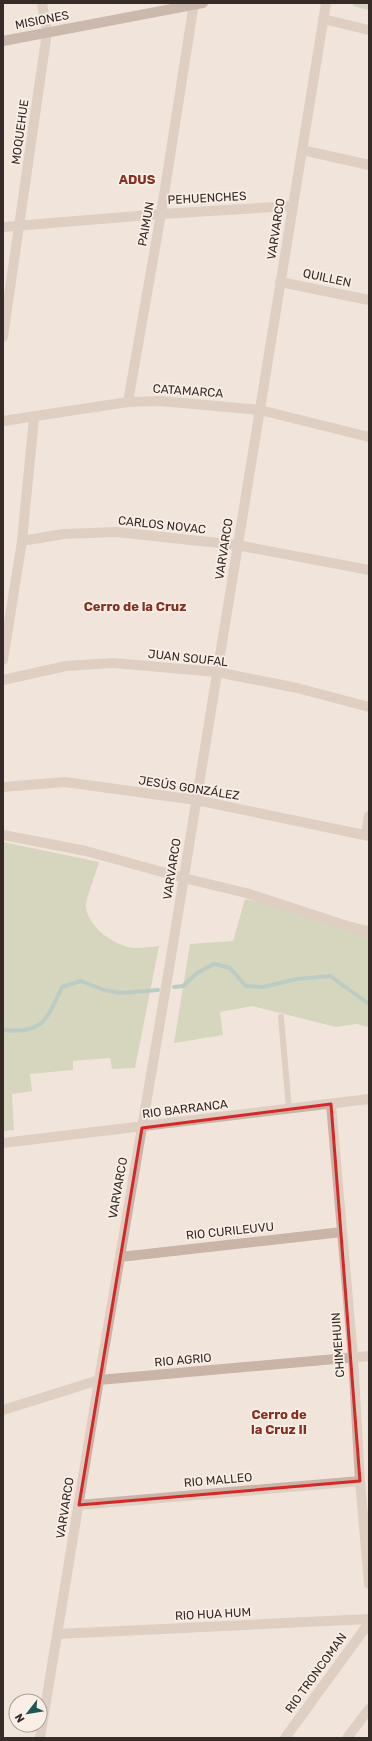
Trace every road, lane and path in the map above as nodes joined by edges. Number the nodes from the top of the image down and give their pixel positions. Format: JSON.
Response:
{"nodes":[{"id":1,"x":42,"y":3,"type":"edge"},
{"id":2,"x":326,"y":3,"type":"edge"},
{"id":3,"x":197,"y":4,"type":"edge"},
{"id":4,"x":323,"y":19,"type":"junction"},
{"id":5,"x":369,"y":30,"type":"edge"},
{"id":6,"x":47,"y":32,"type":"junction"},
{"id":7,"x":3,"y":41,"type":"edge"},
{"id":8,"x":302,"y":150,"type":"junction"},
{"id":9,"x":369,"y":166,"type":"edge"},
{"id":10,"x":292,"y":206,"type":"junction"},
{"id":11,"x":161,"y":214,"type":"junction"},
{"id":12,"x":20,"y":225,"type":"junction"},
{"id":13,"x":3,"y":227,"type":"edge"},
{"id":14,"x":280,"y":282,"type":"junction"},
{"id":15,"x":369,"y":300,"type":"edge"},
{"id":16,"x":3,"y":337,"type":"edge"},
{"id":17,"x":128,"y":402,"type":"junction"},
{"id":18,"x":260,"y":410,"type":"junction"},
{"id":19,"x":34,"y":418,"type":"junction"},
{"id":20,"x":3,"y":421,"type":"edge"},
{"id":21,"x":369,"y":437,"type":"edge"},
{"id":22,"x":22,"y":541,"type":"junction"},
{"id":23,"x":237,"y":545,"type":"junction"},
{"id":24,"x":369,"y":570,"type":"edge"},
{"id":25,"x":3,"y":660,"type":"edge"},
{"id":26,"x":217,"y":672,"type":"junction"},
{"id":27,"x":3,"y":680,"type":"edge"},
{"id":28,"x":369,"y":707,"type":"edge"},
{"id":29,"x":3,"y":787,"type":"edge"},
{"id":30,"x":196,"y":800,"type":"junction"},
{"id":31,"x":369,"y":816,"type":"edge"},
{"id":32,"x":3,"y":835,"type":"edge"},
{"id":33,"x":367,"y":836,"type":"edge"},
{"id":34,"x":184,"y":878,"type":"junction"},
{"id":35,"x":369,"y":933,"type":"edge"},
{"id":36,"x":281,"y":1018,"type":"dead end"},
{"id":37,"x":369,"y":1099,"type":"edge"},
{"id":38,"x":331,"y":1104,"type":"junction"},
{"id":39,"x":289,"y":1109,"type":"junction"},
{"id":40,"x":142,"y":1128,"type":"junction"},
{"id":41,"x":3,"y":1143,"type":"edge"},
{"id":42,"x":342,"y":1232,"type":"junction"},
{"id":43,"x":120,"y":1257,"type":"junction"},
{"id":44,"x":369,"y":1356,"type":"edge"},
{"id":45,"x":353,"y":1358,"type":"junction"},
{"id":46,"x":99,"y":1380,"type":"junction"},
{"id":47,"x":3,"y":1410,"type":"edge"},
{"id":48,"x":360,"y":1481,"type":"junction"},
{"id":49,"x":79,"y":1505,"type":"junction"},
{"id":50,"x":369,"y":1584,"type":"edge"},
{"id":51,"x":369,"y":1619,"type":"edge"},
{"id":52,"x":369,"y":1624,"type":"edge"},
{"id":53,"x":58,"y":1634,"type":"junction"},
{"id":54,"x":369,"y":1710,"type":"edge"},
{"id":55,"x":40,"y":1738,"type":"edge"},
{"id":56,"x":285,"y":1738,"type":"edge"},
{"id":57,"x":347,"y":1738,"type":"edge"}],
"edges":[{"from":1,"to":6,"type":"street","name":"MOQUEHUE"},
{"from":2,"to":4,"type":"street","name":"VARVARCO"},
{"from":3,"to":6,"type":"main road","name":"MISIONES"},
{"from":3,"to":11,"type":"street","name":"PAIMUN"},
{"from":4,"to":5,"type":"street"},
{"from":4,"to":8,"type":"street","name":"VARVARCO"},
{"from":6,"to":7,"type":"main road","name":"MISIONES"},
{"from":6,"to":12,"type":"street","name":"MOQUEHUE"},
{"from":8,"to":9,"type":"street"},
{"from":8,"to":10,"type":"street","name":"VARVARCO"},
{"from":10,"to":11,"type":"street","name":"PEHUENCHES"},
{"from":10,"to":14,"type":"street","name":"VARVARCO"},
{"from":11,"to":12,"type":"street","name":"PEHUENCHES"},
{"from":11,"to":17,"type":"street","name":"PAIMUN"},
{"from":12,"to":13,"type":"street","name":"PEHUENCHES"},
{"from":12,"to":16,"type":"street","name":"MOQUEHUE"},
{"from":14,"to":15,"type":"street","name":"QUILLEN"},
{"from":14,"to":18,"type":"street","name":"VARVARCO"},
{"from":17,"to":18,"type":"street","name":"CATAMARCA"},
{"from":17,"to":19,"type":"street","name":"CATAMARCA"},
{"from":18,"to":21,"type":"street","name":"CATAMARCA"},
{"from":18,"to":23,"type":"street","name":"VARVARCO"},
{"from":19,"to":20,"type":"street","name":"CATAMARCA"},
{"from":19,"to":22,"type":"street"},
{"from":22,"to":23,"type":"street","name":"CARLOS NOVAC"},
{"from":22,"to":25,"type":"street"},
{"from":23,"to":24,"type":"street","name":"CARLOS NOVAC"},
{"from":23,"to":26,"type":"street","name":"VARVARCO"},
{"from":26,"to":27,"type":"street","name":"JUAN SOUFAL"},
{"from":26,"to":28,"type":"street","name":"JUAN SOUFAL"},
{"from":26,"to":30,"type":"street","name":"VARVARCO"},
{"from":29,"to":30,"type":"street","name":"JESÚS GONZÁLEZ"},
{"from":30,"to":33,"type":"street","name":"JESÚS GONZÁLEZ"},
{"from":30,"to":34,"type":"street","name":"VARVARCO"},
{"from":31,"to":33,"type":"street"},
{"from":32,"to":34,"type":"street"},
{"from":34,"to":35,"type":"street"},
{"from":34,"to":40,"type":"street","name":"VARVARCO"},
{"from":36,"to":39,"type":"lane"},
{"from":37,"to":38,"type":"street","name":"RIO BARRANCA"},
{"from":38,"to":39,"type":"street","name":"RIO BARRANCA"},
{"from":38,"to":42,"type":"street","name":"CHIMEHUIN"},
{"from":39,"to":40,"type":"street","name":"RIO BARRANCA"},
{"from":40,"to":41,"type":"street","name":"RIO BARRANCA"},
{"from":40,"to":43,"type":"street","name":"VARVARCO"},
{"from":42,"to":43,"type":"street","name":"RIO CURILEUVU"},
{"from":42,"to":45,"type":"street","name":"CHIMEHUIN"},
{"from":43,"to":46,"type":"street","name":"VARVARCO"},
{"from":44,"to":45,"type":"street","name":"RIO AGRIO"},
{"from":45,"to":46,"type":"street","name":"RIO AGRIO"},
{"from":45,"to":48,"type":"street","name":"CHIMEHUIN"},
{"from":46,"to":47,"type":"street","name":"RIO AGRIO"},
{"from":46,"to":49,"type":"street","name":"VARVARCO"},
{"from":48,"to":49,"type":"street","name":"RIO MALLEO"},
{"from":48,"to":50,"type":"street","name":"CHIMEHUIN"},
{"from":49,"to":53,"type":"street","name":"VARVARCO"},
{"from":51,"to":53,"type":"street","name":"RIO HUA HUM"},
{"from":52,"to":56,"type":"street","name":"RIO TRONCOMAN"},
{"from":53,"to":55,"type":"street","name":"VARVARCO"},
{"from":54,"to":57,"type":"street"}]}
